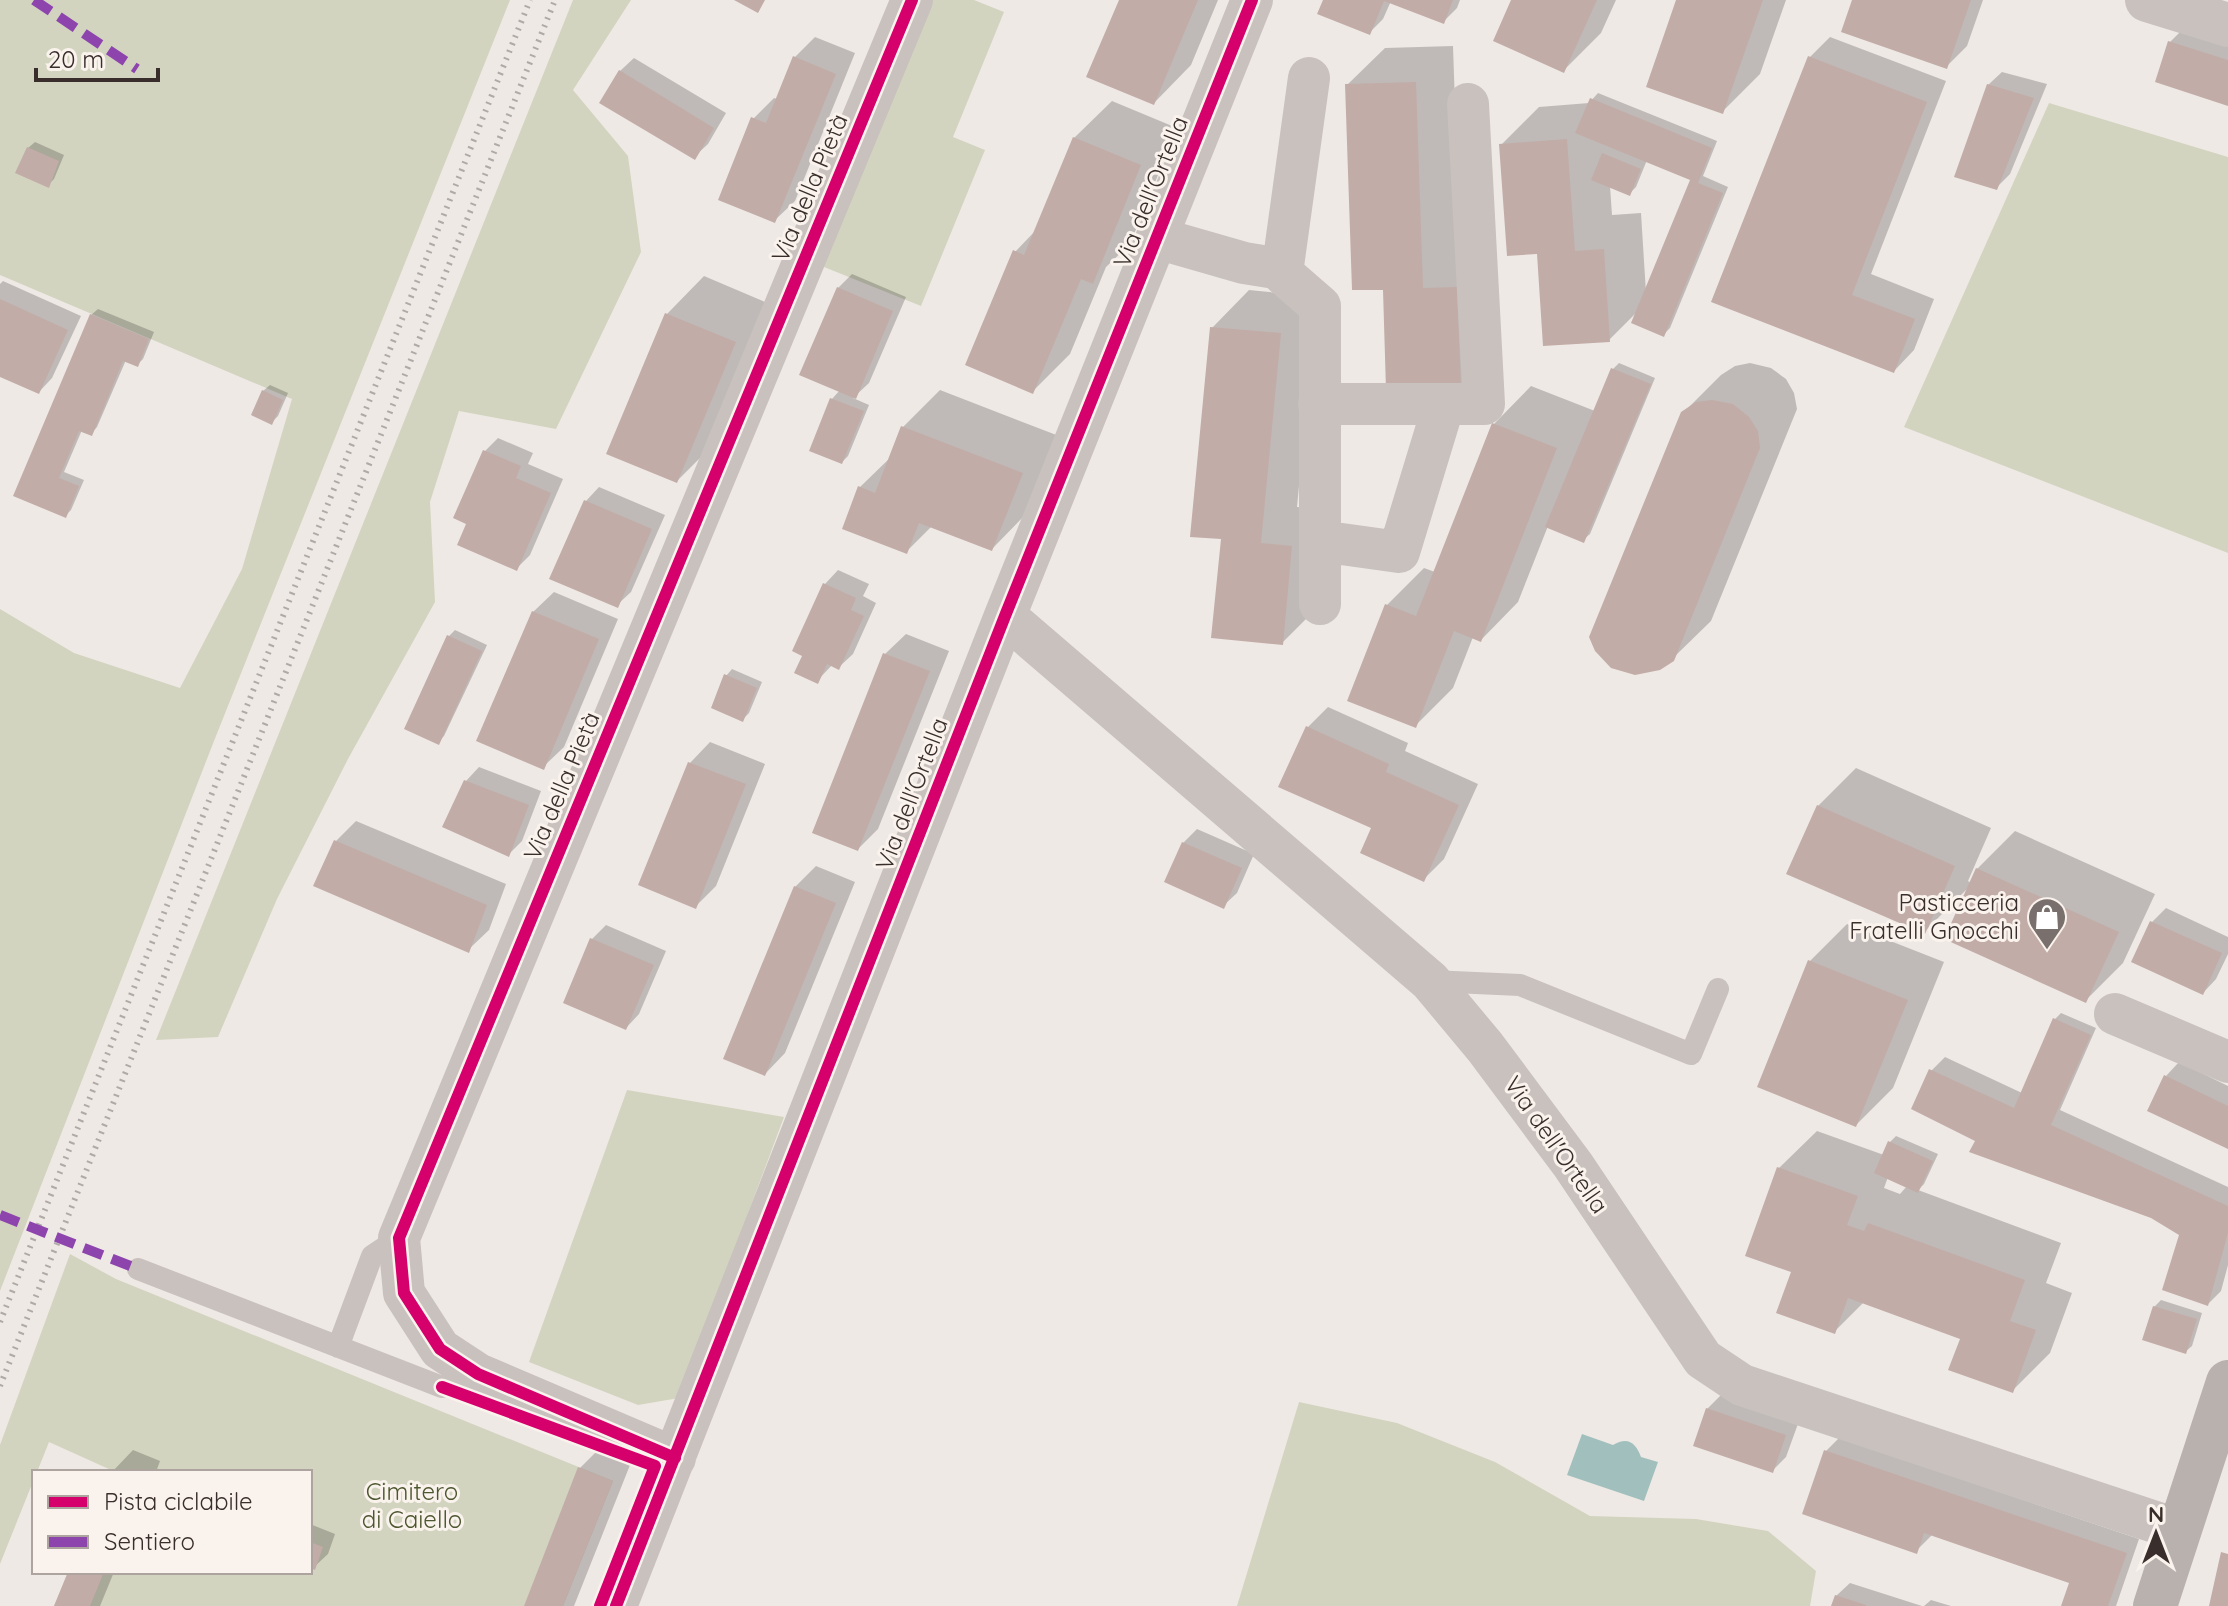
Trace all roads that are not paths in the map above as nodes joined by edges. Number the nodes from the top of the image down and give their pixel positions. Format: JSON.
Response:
{"nodes":[{"id":1,"x":912,"y":0,"type":"edge"},
{"id":2,"x":1252,"y":0,"type":"edge"},
{"id":3,"x":2147,"y":0,"type":"edge"},
{"id":4,"x":2228,"y":25,"type":"edge"},
{"id":5,"x":1309,"y":78,"type":"dead end"},
{"id":6,"x":1468,"y":104,"type":"dead end"},
{"id":7,"x":1157,"y":238,"type":"junction"},
{"id":8,"x":1282,"y":269,"type":"junction"},
{"id":9,"x":1319,"y":404,"type":"junction"},
{"id":10,"x":1444,"y":404,"type":"junction"},
{"id":11,"x":1320,"y":541,"type":"junction"},
{"id":12,"x":1320,"y":604,"type":"dead end"},
{"id":13,"x":1005,"y":616,"type":"junction"},
{"id":14,"x":1430,"y":981,"type":"junction"},
{"id":15,"x":1718,"y":989,"type":"dead end"},
{"id":16,"x":2115,"y":1014,"type":"dead end"},
{"id":17,"x":2228,"y":1062,"type":"edge"},
{"id":18,"x":399,"y":1238,"type":"junction"},
{"id":19,"x":138,"y":1269,"type":"dead end"},
{"id":20,"x":338,"y":1347,"type":"junction"},
{"id":21,"x":478,"y":1374,"type":"junction"},
{"id":22,"x":2228,"y":1382,"type":"edge"},
{"id":23,"x":675,"y":1458,"type":"junction"},
{"id":24,"x":2179,"y":1530,"type":"junction"},
{"id":25,"x":616,"y":1606,"type":"edge"},
{"id":26,"x":2155,"y":1606,"type":"edge"}],
"edges":[{"from":1,"to":18,"type":"street","name":"Via della Pietà"},
{"from":2,"to":7,"type":"street","name":"Via dell'Ortella"},
{"from":3,"to":4,"type":"street"},
{"from":5,"to":8,"type":"street"},
{"from":6,"to":10,"type":"street"},
{"from":7,"to":8,"type":"street"},
{"from":7,"to":13,"type":"street","name":"Via dell'Ortella"},
{"from":8,"to":9,"type":"street"},
{"from":9,"to":10,"type":"street"},
{"from":9,"to":11,"type":"street"},
{"from":10,"to":11,"type":"street"},
{"from":11,"to":12,"type":"street"},
{"from":13,"to":14,"type":"street","name":"Via dell'Ortella"},
{"from":13,"to":23,"type":"street","name":"Via dell'Ortella"},
{"from":14,"to":15,"type":"lane"},
{"from":14,"to":24,"type":"street","name":"Via dell'Ortella"},
{"from":16,"to":17,"type":"street"},
{"from":18,"to":20,"type":"lane"},
{"from":18,"to":21,"type":"street","name":"Via della Pietà"},
{"from":19,"to":20,"type":"lane"},
{"from":20,"to":21,"type":"lane"},
{"from":21,"to":23,"type":"street","name":"Via della Pietà"},
{"from":22,"to":24,"type":"main road"},
{"from":23,"to":25,"type":"street","name":"Via dell'Ortella"},
{"from":24,"to":26,"type":"main road"}]}
